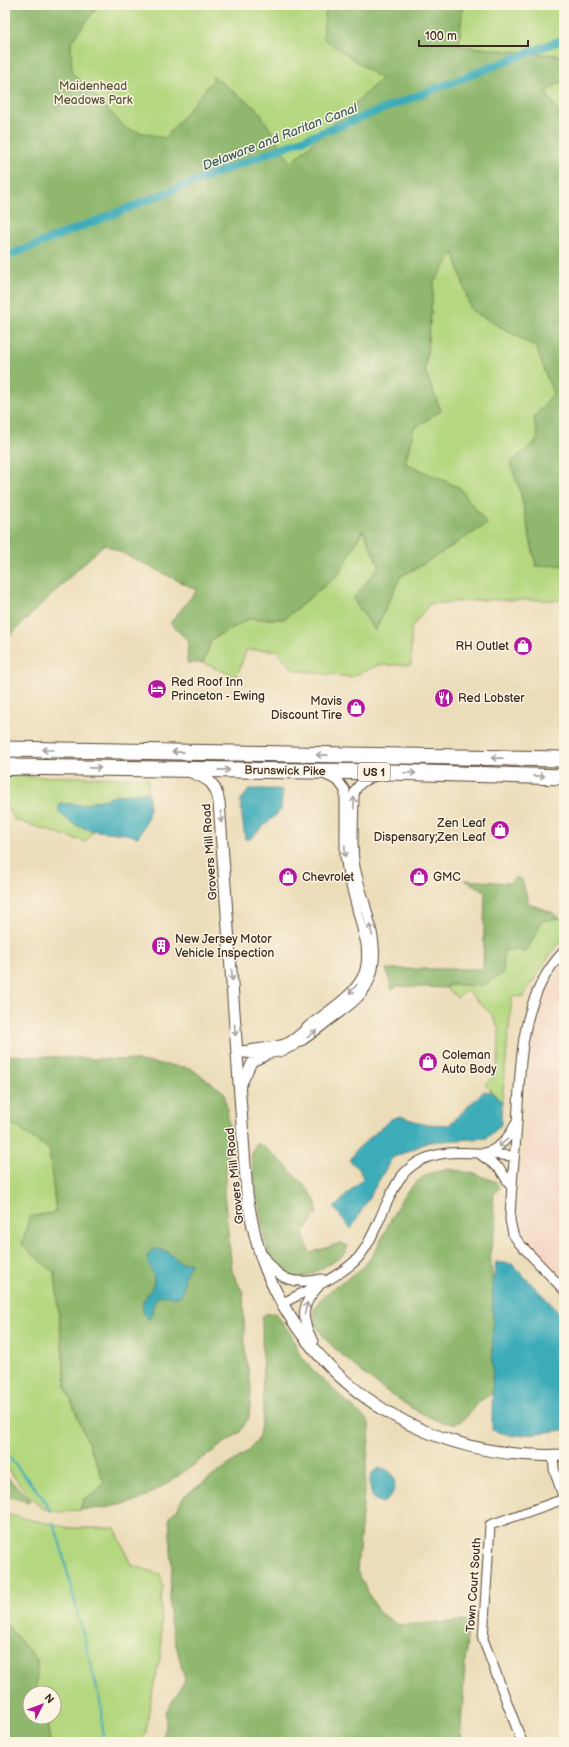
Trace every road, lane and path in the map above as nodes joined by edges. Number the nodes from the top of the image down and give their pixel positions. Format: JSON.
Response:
{"nodes":[{"id":1,"x":5,"y":749,"type":"edge"},
{"id":2,"x":564,"y":759,"type":"edge"},
{"id":3,"x":8,"y":767,"type":"edge"},
{"id":4,"x":184,"y":770,"type":"junction"},
{"id":5,"x":317,"y":771,"type":"junction"},
{"id":6,"x":389,"y":772,"type":"junction"},
{"id":7,"x":564,"y":777,"type":"edge"},
{"id":8,"x":564,"y":951,"type":"edge"},
{"id":9,"x":237,"y":1052,"type":"junction"},
{"id":10,"x":269,"y":1055,"type":"junction"},
{"id":11,"x":240,"y":1089,"type":"junction"},
{"id":12,"x":517,"y":1122,"type":"junction"},
{"id":13,"x":480,"y":1154,"type":"junction"},
{"id":14,"x":514,"y":1156,"type":"junction"},
{"id":15,"x":512,"y":1188,"type":"junction"},
{"id":16,"x":259,"y":1249,"type":"junction"},
{"id":17,"x":335,"y":1275,"type":"junction"},
{"id":18,"x":564,"y":1290,"type":"edge"},
{"id":19,"x":282,"y":1303,"type":"junction"},
{"id":20,"x":321,"y":1356,"type":"junction"},
{"id":21,"x":560,"y":1455,"type":"edge"},
{"id":22,"x":564,"y":1499,"type":"edge"},
{"id":23,"x":522,"y":1742,"type":"edge"}],
"edges":[{"from":2,"to":1,"type":"highway","name":"Brunswick Pike","number":"US 1","one_way":true},
{"from":3,"to":4,"type":"highway","name":"Brunswick Pike","number":"US 1","one_way":true},
{"from":4,"to":5,"type":"highway","name":"Brunswick Pike","number":"US 1","one_way":true},
{"from":4,"to":9,"type":"street","name":"Grovers Mill Road","one_way":true},
{"from":5,"to":6,"type":"highway","name":"Brunswick Pike","number":"US 1"},
{"from":5,"to":9,"type":"street","one_way":true},
{"from":6,"to":7,"type":"highway","name":"Brunswick Pike","number":"US 1","one_way":true},
{"from":10,"to":6,"type":"street","one_way":true},
{"from":8,"to":12,"type":"street"},
{"from":9,"to":10,"type":"street"},
{"from":9,"to":11,"type":"street","name":"Grovers Mill Road"},
{"from":10,"to":11,"type":"street"},
{"from":11,"to":16,"type":"street","name":"Grovers Mill Road"},
{"from":12,"to":13,"type":"street","one_way":true},
{"from":12,"to":14,"type":"street"},
{"from":13,"to":14,"type":"street"},
{"from":13,"to":15,"type":"street"},
{"from":13,"to":17,"type":"street"},
{"from":14,"to":15,"type":"street"},
{"from":15,"to":18,"type":"street"},
{"from":16,"to":17,"type":"street"},
{"from":16,"to":19,"type":"street","name":"Grovers Mill Road"},
{"from":17,"to":19,"type":"street"},
{"from":20,"to":17,"type":"street","one_way":true},
{"from":19,"to":20,"type":"street","name":"Grovers Mill Road"},
{"from":20,"to":21,"type":"street","name":"Grovers Mill Road"},
{"from":21,"to":22,"type":"street","name":"Town Court South"},
{"from":22,"to":23,"type":"street","name":"Town Court South"}]}
